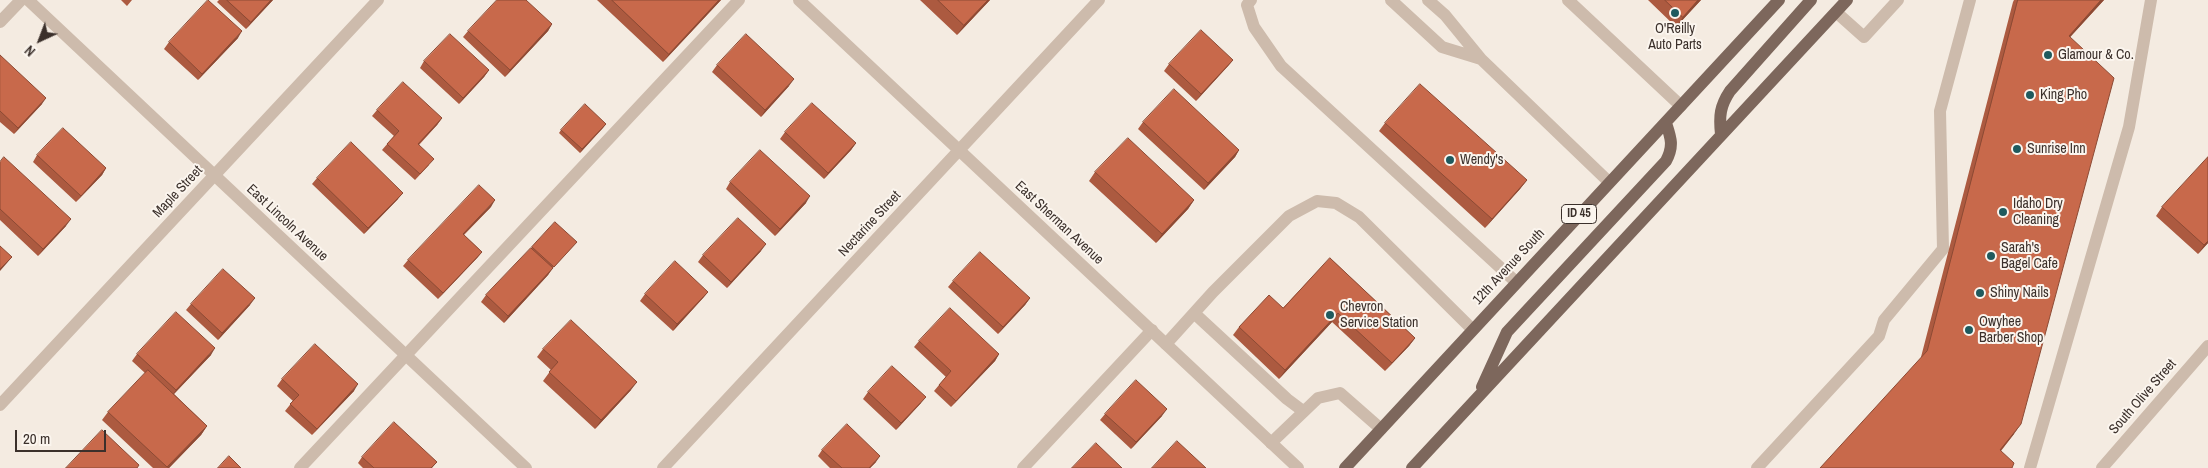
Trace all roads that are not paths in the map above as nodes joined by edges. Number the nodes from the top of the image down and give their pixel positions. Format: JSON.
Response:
{"nodes":[{"id":1,"x":21,"y":0,"type":"edge"},
{"id":2,"x":28,"y":0,"type":"edge"},
{"id":3,"x":378,"y":0,"type":"edge"},
{"id":4,"x":739,"y":0,"type":"edge"},
{"id":5,"x":799,"y":0,"type":"edge"},
{"id":6,"x":1099,"y":0,"type":"edge"},
{"id":7,"x":1251,"y":0,"type":"edge"},
{"id":8,"x":1391,"y":0,"type":"edge"},
{"id":9,"x":1428,"y":0,"type":"edge"},
{"id":10,"x":1568,"y":0,"type":"edge"},
{"id":11,"x":1779,"y":0,"type":"edge"},
{"id":12,"x":1811,"y":0,"type":"edge"},
{"id":13,"x":1847,"y":0,"type":"edge"},
{"id":14,"x":1898,"y":0,"type":"edge"},
{"id":15,"x":1970,"y":0,"type":"edge"},
{"id":16,"x":2150,"y":0,"type":"edge"},
{"id":17,"x":1836,"y":12,"type":"junction"},
{"id":18,"x":0,"y":22,"type":"edge"},
{"id":19,"x":1481,"y":59,"type":"junction"},
{"id":20,"x":1680,"y":106,"type":"junction"},
{"id":21,"x":1666,"y":123,"type":"junction"},
{"id":22,"x":1721,"y":134,"type":"junction"},
{"id":23,"x":959,"y":150,"type":"junction"},
{"id":24,"x":214,"y":175,"type":"junction"},
{"id":25,"x":1609,"y":182,"type":"junction"},
{"id":26,"x":1516,"y":282,"type":"junction"},
{"id":27,"x":1194,"y":313,"type":"junction"},
{"id":28,"x":1472,"y":329,"type":"junction"},
{"id":29,"x":1152,"y":330,"type":"junction"},
{"id":30,"x":1166,"y":344,"type":"junction"},
{"id":31,"x":2208,"y":346,"type":"edge"},
{"id":32,"x":406,"y":355,"type":"junction"},
{"id":33,"x":1477,"y":398,"type":"junction"},
{"id":34,"x":0,"y":405,"type":"edge"},
{"id":35,"x":1303,"y":411,"type":"junction"},
{"id":36,"x":1381,"y":428,"type":"junction"},
{"id":37,"x":1271,"y":442,"type":"junction"},
{"id":38,"x":300,"y":468,"type":"edge"},
{"id":39,"x":526,"y":468,"type":"edge"},
{"id":40,"x":663,"y":468,"type":"edge"},
{"id":41,"x":1023,"y":468,"type":"edge"},
{"id":42,"x":1298,"y":468,"type":"edge"},
{"id":43,"x":1345,"y":468,"type":"edge"},
{"id":44,"x":1412,"y":468,"type":"edge"},
{"id":45,"x":1757,"y":468,"type":"edge"},
{"id":46,"x":2030,"y":468,"type":"edge"},
{"id":47,"x":2102,"y":468,"type":"edge"}],
"edges":[{"from":1,"to":18,"type":"street"},
{"from":2,"to":24,"type":"street","name":"East Lincoln Avenue"},
{"from":3,"to":24,"type":"street","name":"Maple Street"},
{"from":4,"to":32,"type":"street"},
{"from":5,"to":23,"type":"street","name":"East Sherman Avenue"},
{"from":6,"to":23,"type":"street","name":"Nectarine Street"},
{"from":7,"to":26,"type":"street"},
{"from":8,"to":19,"type":"street"},
{"from":9,"to":19,"type":"street"},
{"from":10,"to":20,"type":"street"},
{"from":11,"to":20,"type":"main road","name":"12th Avenue South","number":"ID 45"},
{"from":12,"to":22,"type":"main road"},
{"from":13,"to":17,"type":"main road"},
{"from":14,"to":17,"type":"street"},
{"from":15,"to":45,"type":"street"},
{"from":16,"to":46,"type":"street"},
{"from":17,"to":22,"type":"main road"},
{"from":19,"to":25,"type":"street"},
{"from":20,"to":21,"type":"main road","name":"12th Avenue South","number":"ID 45"},
{"from":21,"to":25,"type":"main road","name":"12th Avenue South","number":"ID 45"},
{"from":21,"to":33,"type":"main road"},
{"from":22,"to":33,"type":"main road"},
{"from":23,"to":29,"type":"street","name":"East Sherman Avenue"},
{"from":23,"to":40,"type":"street","name":"Nectarine Street"},
{"from":24,"to":32,"type":"street","name":"East Lincoln Avenue"},
{"from":24,"to":34,"type":"street","name":"Maple Street"},
{"from":25,"to":26,"type":"main road","name":"12th Avenue South","number":"ID 45"},
{"from":26,"to":28,"type":"main road","name":"12th Avenue South","number":"ID 45"},
{"from":27,"to":28,"type":"street"},
{"from":27,"to":30,"type":"street"},
{"from":27,"to":35,"type":"street"},
{"from":28,"to":36,"type":"main road","name":"12th Avenue South","number":"ID 45"},
{"from":29,"to":30,"type":"street","name":"East Sherman Avenue"},
{"from":29,"to":41,"type":"street"},
{"from":30,"to":37,"type":"street","name":"East Sherman Avenue"},
{"from":31,"to":47,"type":"street","name":"South Olive Street"},
{"from":32,"to":38,"type":"street"},
{"from":32,"to":39,"type":"street","name":"East Lincoln Avenue"},
{"from":33,"to":44,"type":"main road"},
{"from":35,"to":36,"type":"street"},
{"from":35,"to":37,"type":"street"},
{"from":36,"to":43,"type":"main road","name":"12th Avenue South","number":"ID 45"},
{"from":37,"to":42,"type":"street","name":"East Sherman Avenue"}]}
